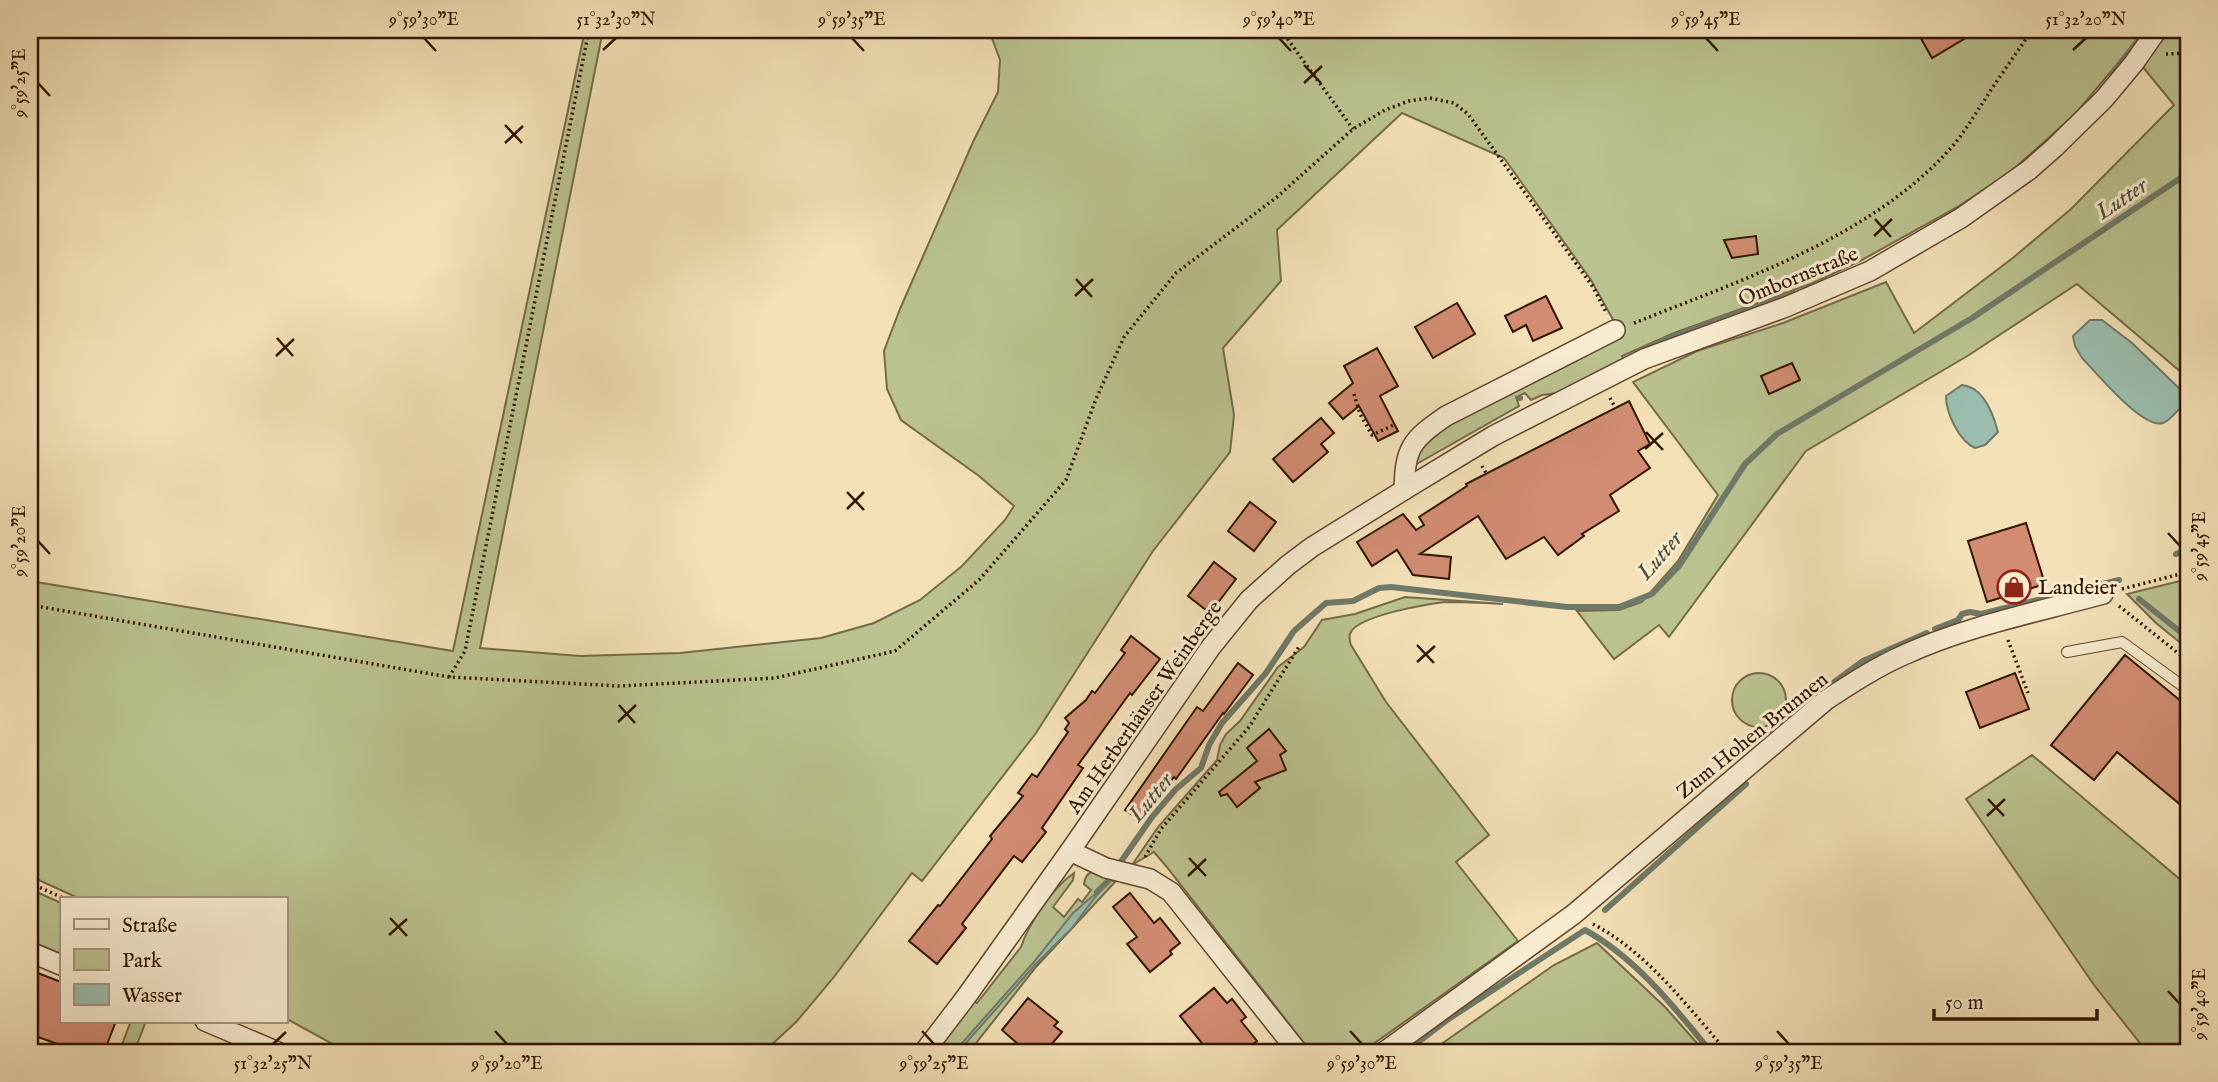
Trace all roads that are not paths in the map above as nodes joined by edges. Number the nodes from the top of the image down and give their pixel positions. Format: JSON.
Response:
{"nodes":[{"id":1,"x":2157,"y":30,"type":"edge"},
{"id":2,"x":1615,"y":330,"type":"road end"},
{"id":3,"x":1404,"y":490,"type":"junction"},
{"id":4,"x":2103,"y":594,"type":"road end"},
{"id":5,"x":2067,"y":652,"type":"dead end"},
{"id":6,"x":2188,"y":690,"type":"edge"},
{"id":7,"x":1070,"y":851,"type":"junction"},
{"id":8,"x":30,"y":952,"type":"edge"},
{"id":9,"x":60,"y":965,"type":"edge"},
{"id":10,"x":210,"y":1023,"type":"edge"},
{"id":11,"x":278,"y":1052,"type":"edge"},
{"id":12,"x":924,"y":1052,"type":"edge"},
{"id":13,"x":1298,"y":1052,"type":"edge"},
{"id":14,"x":1384,"y":1052,"type":"edge"}],
"edges":[{"from":1,"to":3,"type":"street","name":"Ombornstraße"},
{"from":2,"to":3,"type":"street"},
{"from":3,"to":7,"type":"street","name":"Am Herberhäuser Weinberge"},
{"from":4,"to":14,"type":"street","name":"Zum Hohen Brunnen"},
{"from":5,"to":6,"type":"lane"},
{"from":7,"to":12,"type":"street","name":"Am Herberhäuser Weinberge"},
{"from":7,"to":13,"type":"street"},
{"from":8,"to":9,"type":"street"},
{"from":10,"to":11,"type":"street"}]}
